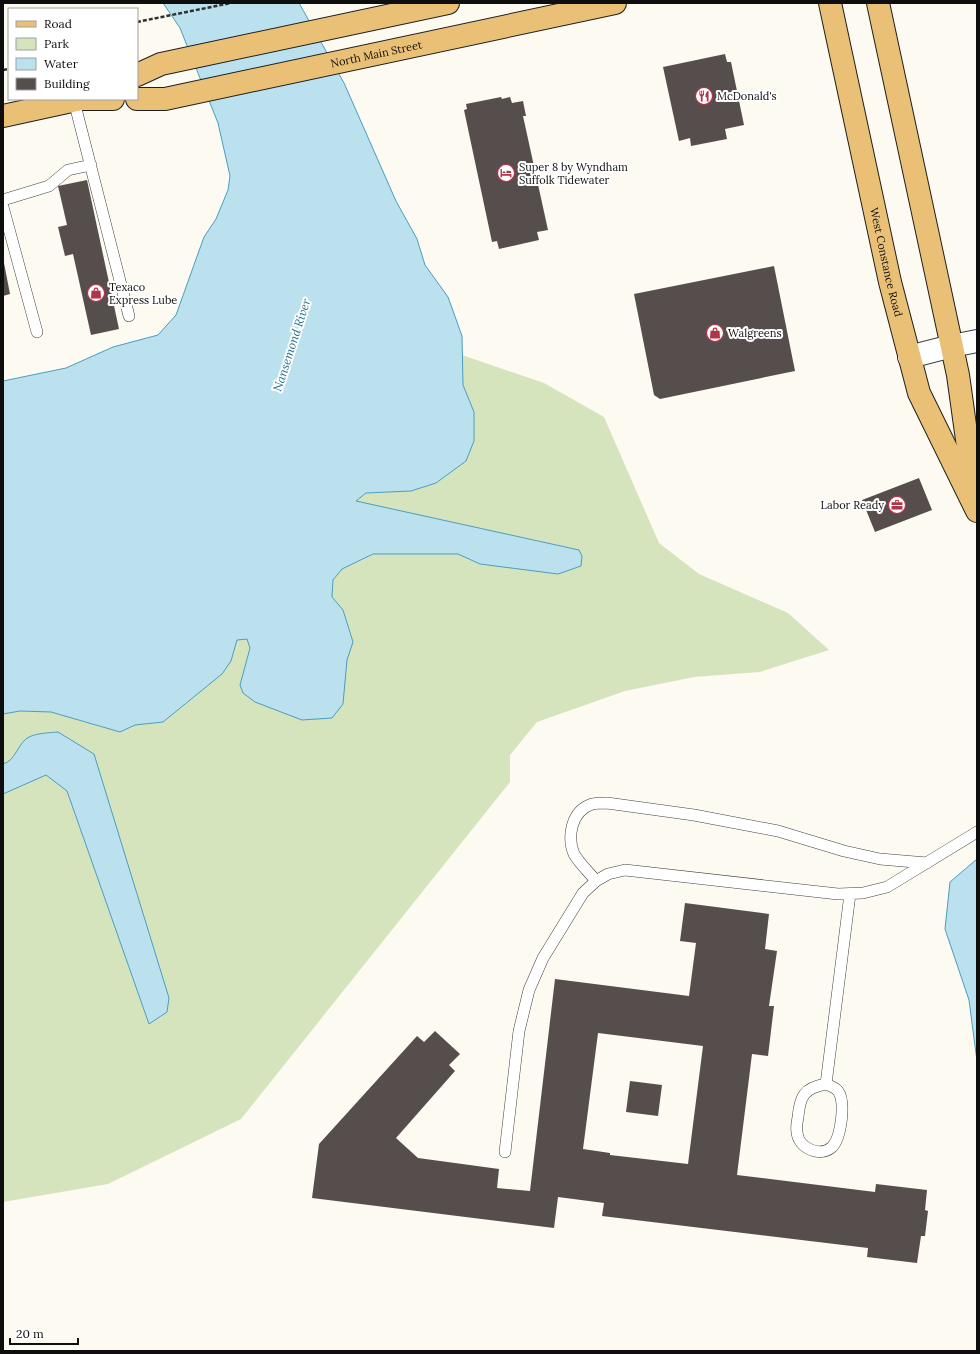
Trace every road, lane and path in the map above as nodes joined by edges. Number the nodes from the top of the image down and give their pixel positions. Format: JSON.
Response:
{"nodes":[{"id":1,"x":231,"y":3,"type":"edge"},
{"id":2,"x":448,"y":3,"type":"edge"},
{"id":3,"x":615,"y":3,"type":"edge"},
{"id":4,"x":830,"y":3,"type":"edge"},
{"id":5,"x":878,"y":3,"type":"edge"},
{"id":6,"x":138,"y":22,"type":"edge"},
{"id":7,"x":138,"y":75,"type":"edge"},
{"id":8,"x":138,"y":99,"type":"edge"},
{"id":9,"x":79,"y":100,"type":"edge"},
{"id":10,"x":3,"y":116,"type":"edge"},
{"id":11,"x":91,"y":165,"type":"junction"},
{"id":12,"x":3,"y":200,"type":"edge"},
{"id":13,"x":3,"y":207,"type":"edge"},
{"id":14,"x":5,"y":226,"type":"edge"},
{"id":15,"x":129,"y":316,"type":"dead end"},
{"id":16,"x":37,"y":332,"type":"dead end"},
{"id":17,"x":977,"y":341,"type":"edge"},
{"id":18,"x":952,"y":346,"type":"junction"},
{"id":19,"x":909,"y":357,"type":"junction"},
{"id":20,"x":977,"y":510,"type":"edge"},
{"id":21,"x":977,"y":832,"type":"edge"},
{"id":22,"x":926,"y":863,"type":"junction"},
{"id":23,"x":596,"y":880,"type":"junction"},
{"id":24,"x":850,"y":894,"type":"junction"},
{"id":25,"x":826,"y":1084,"type":"junction"},
{"id":26,"x":505,"y":1152,"type":"dead end"}],
"edges":[{"from":1,"to":6,"type":"path"},
{"from":2,"to":7,"type":"main road"},
{"from":3,"to":8,"type":"main road","name":"North Main Street"},
{"from":4,"to":19,"type":"main road","name":"West Constance Road"},
{"from":5,"to":18,"type":"main road","name":"West Constance Road"},
{"from":9,"to":10,"type":"main road"},
{"from":9,"to":11,"type":"lane"},
{"from":11,"to":12,"type":"lane"},
{"from":11,"to":15,"type":"lane"},
{"from":13,"to":14,"type":"lane"},
{"from":14,"to":16,"type":"lane"},
{"from":17,"to":18,"type":"street"},
{"from":18,"to":19,"type":"street"},
{"from":18,"to":20,"type":"main road","name":"West Constance Road"},
{"from":19,"to":20,"type":"main road","name":"West Constance Road"},
{"from":21,"to":22,"type":"lane"},
{"from":22,"to":23,"type":"lane"},
{"from":22,"to":24,"type":"lane"},
{"from":23,"to":24,"type":"lane"},
{"from":23,"to":26,"type":"lane"},
{"from":24,"to":25,"type":"lane"},
{"from":25,"to":25,"type":"lane"}]}
